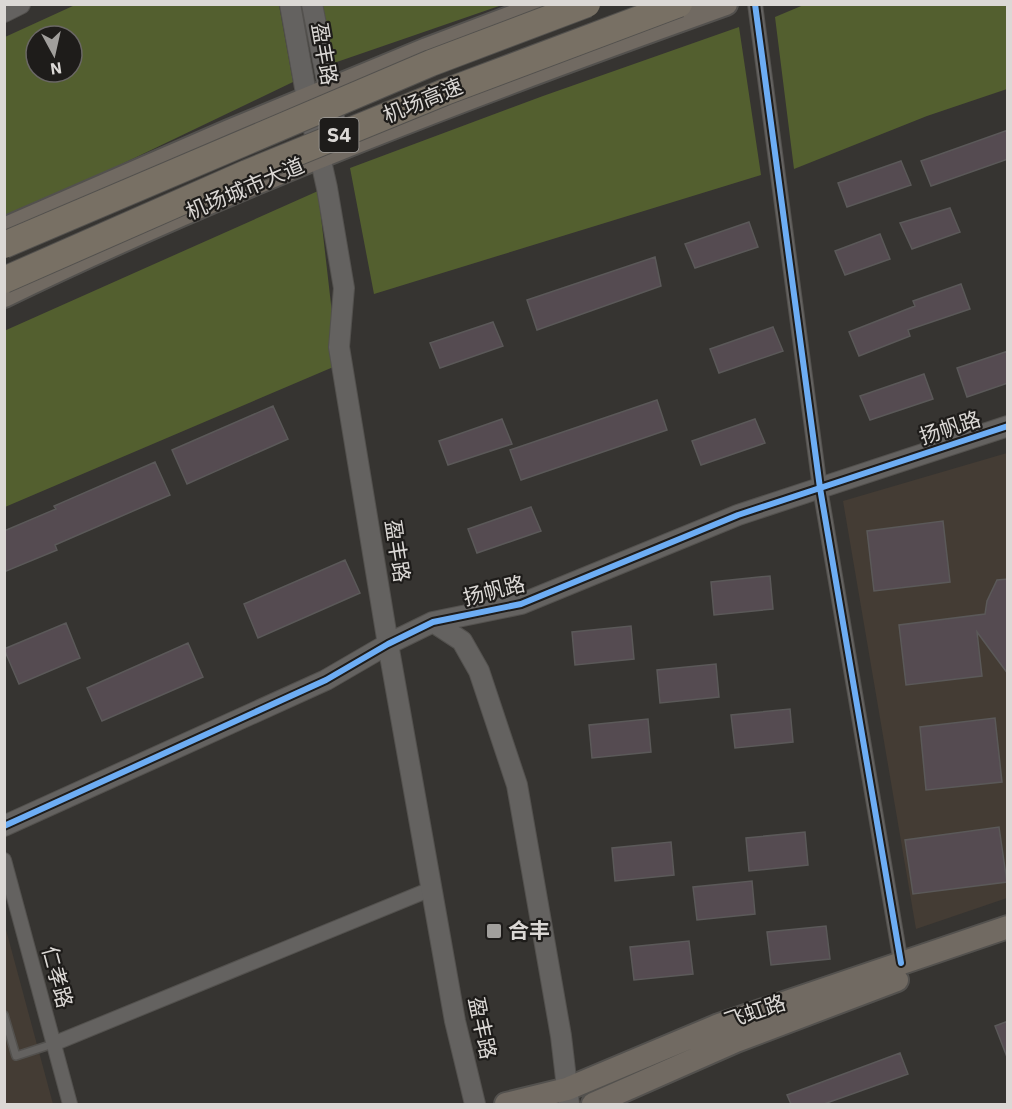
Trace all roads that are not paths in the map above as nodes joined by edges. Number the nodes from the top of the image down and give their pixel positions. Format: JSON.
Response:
{"nodes":[{"id":1,"x":21,"y":4,"type":"edge"},
{"id":2,"x":290,"y":4,"type":"edge"},
{"id":3,"x":312,"y":4,"type":"edge"},
{"id":4,"x":546,"y":4,"type":"edge"},
{"id":5,"x":586,"y":4,"type":"edge"},
{"id":6,"x":680,"y":4,"type":"edge"},
{"id":7,"x":726,"y":4,"type":"edge"},
{"id":8,"x":755,"y":4,"type":"edge"},
{"id":9,"x":4,"y":12,"type":"edge"},
{"id":10,"x":328,"y":90,"type":"junction"},
{"id":11,"x":307,"y":99,"type":"junction"},
{"id":12,"x":330,"y":153,"type":"junction"},
{"id":13,"x":4,"y":229,"type":"edge"},
{"id":14,"x":4,"y":245,"type":"edge"},
{"id":15,"x":4,"y":280,"type":"edge"},
{"id":16,"x":4,"y":296,"type":"edge"},
{"id":17,"x":1008,"y":426,"type":"edge"},
{"id":18,"x":820,"y":488,"type":"junction"},
{"id":19,"x":433,"y":622,"type":"junction"},
{"id":20,"x":387,"y":644,"type":"junction"},
{"id":21,"x":4,"y":826,"type":"edge"},
{"id":22,"x":4,"y":860,"type":"edge"},
{"id":23,"x":431,"y":889,"type":"junction"},
{"id":24,"x":1008,"y":927,"type":"edge"},
{"id":25,"x":1008,"y":943,"type":"edge"},
{"id":26,"x":901,"y":963,"type":"junction"},
{"id":27,"x":4,"y":1015,"type":"edge"},
{"id":28,"x":53,"y":1044,"type":"junction"},
{"id":29,"x":568,"y":1097,"type":"edge"},
{"id":30,"x":70,"y":1104,"type":"edge"},
{"id":31,"x":475,"y":1104,"type":"edge"},
{"id":32,"x":506,"y":1104,"type":"edge"},
{"id":33,"x":593,"y":1104,"type":"edge"}],
"edges":[{"from":1,"to":9,"type":"main road"},
{"from":2,"to":11,"type":"main road","name":"盈丰路"},
{"from":3,"to":10,"type":"main road","name":"盈丰路"},
{"from":4,"to":10,"type":"main road"},
{"from":5,"to":14,"type":"highway","name":"机场高速","number":"S4","bridge":true},
{"from":6,"to":15,"type":"highway","name":"机场高速","number":"S4","bridge":true},
{"from":7,"to":12,"type":"main road","name":"机场城市大道"},
{"from":8,"to":18,"type":"street"},
{"from":10,"to":11,"type":"main road"},
{"from":10,"to":12,"type":"main road","name":"盈丰路"},
{"from":11,"to":12,"type":"main road","name":"盈丰路"},
{"from":11,"to":13,"type":"main road"},
{"from":12,"to":16,"type":"main road","name":"机场城市大道"},
{"from":12,"to":20,"type":"main road","name":"盈丰路"},
{"from":17,"to":18,"type":"main road","name":"扬帆路"},
{"from":18,"to":19,"type":"main road","name":"扬帆路"},
{"from":18,"to":26,"type":"street"},
{"from":19,"to":20,"type":"main road","name":"扬帆路"},
{"from":19,"to":29,"type":"main road"},
{"from":20,"to":21,"type":"main road","name":"扬帆路"},
{"from":20,"to":23,"type":"main road","name":"盈丰路"},
{"from":22,"to":28,"type":"street","name":"仁孝路"},
{"from":23,"to":28,"type":"street"},
{"from":23,"to":31,"type":"main road","name":"盈丰路"},
{"from":24,"to":26,"type":"main road","name":"飞虹路"},
{"from":25,"to":33,"type":"main road","name":"飞虹路"},
{"from":26,"to":29,"type":"main road","name":"飞虹路"},
{"from":27,"to":28,"type":"lane"},
{"from":28,"to":30,"type":"street","name":"仁孝路"},
{"from":29,"to":32,"type":"main road","name":"飞虹路"}]}
